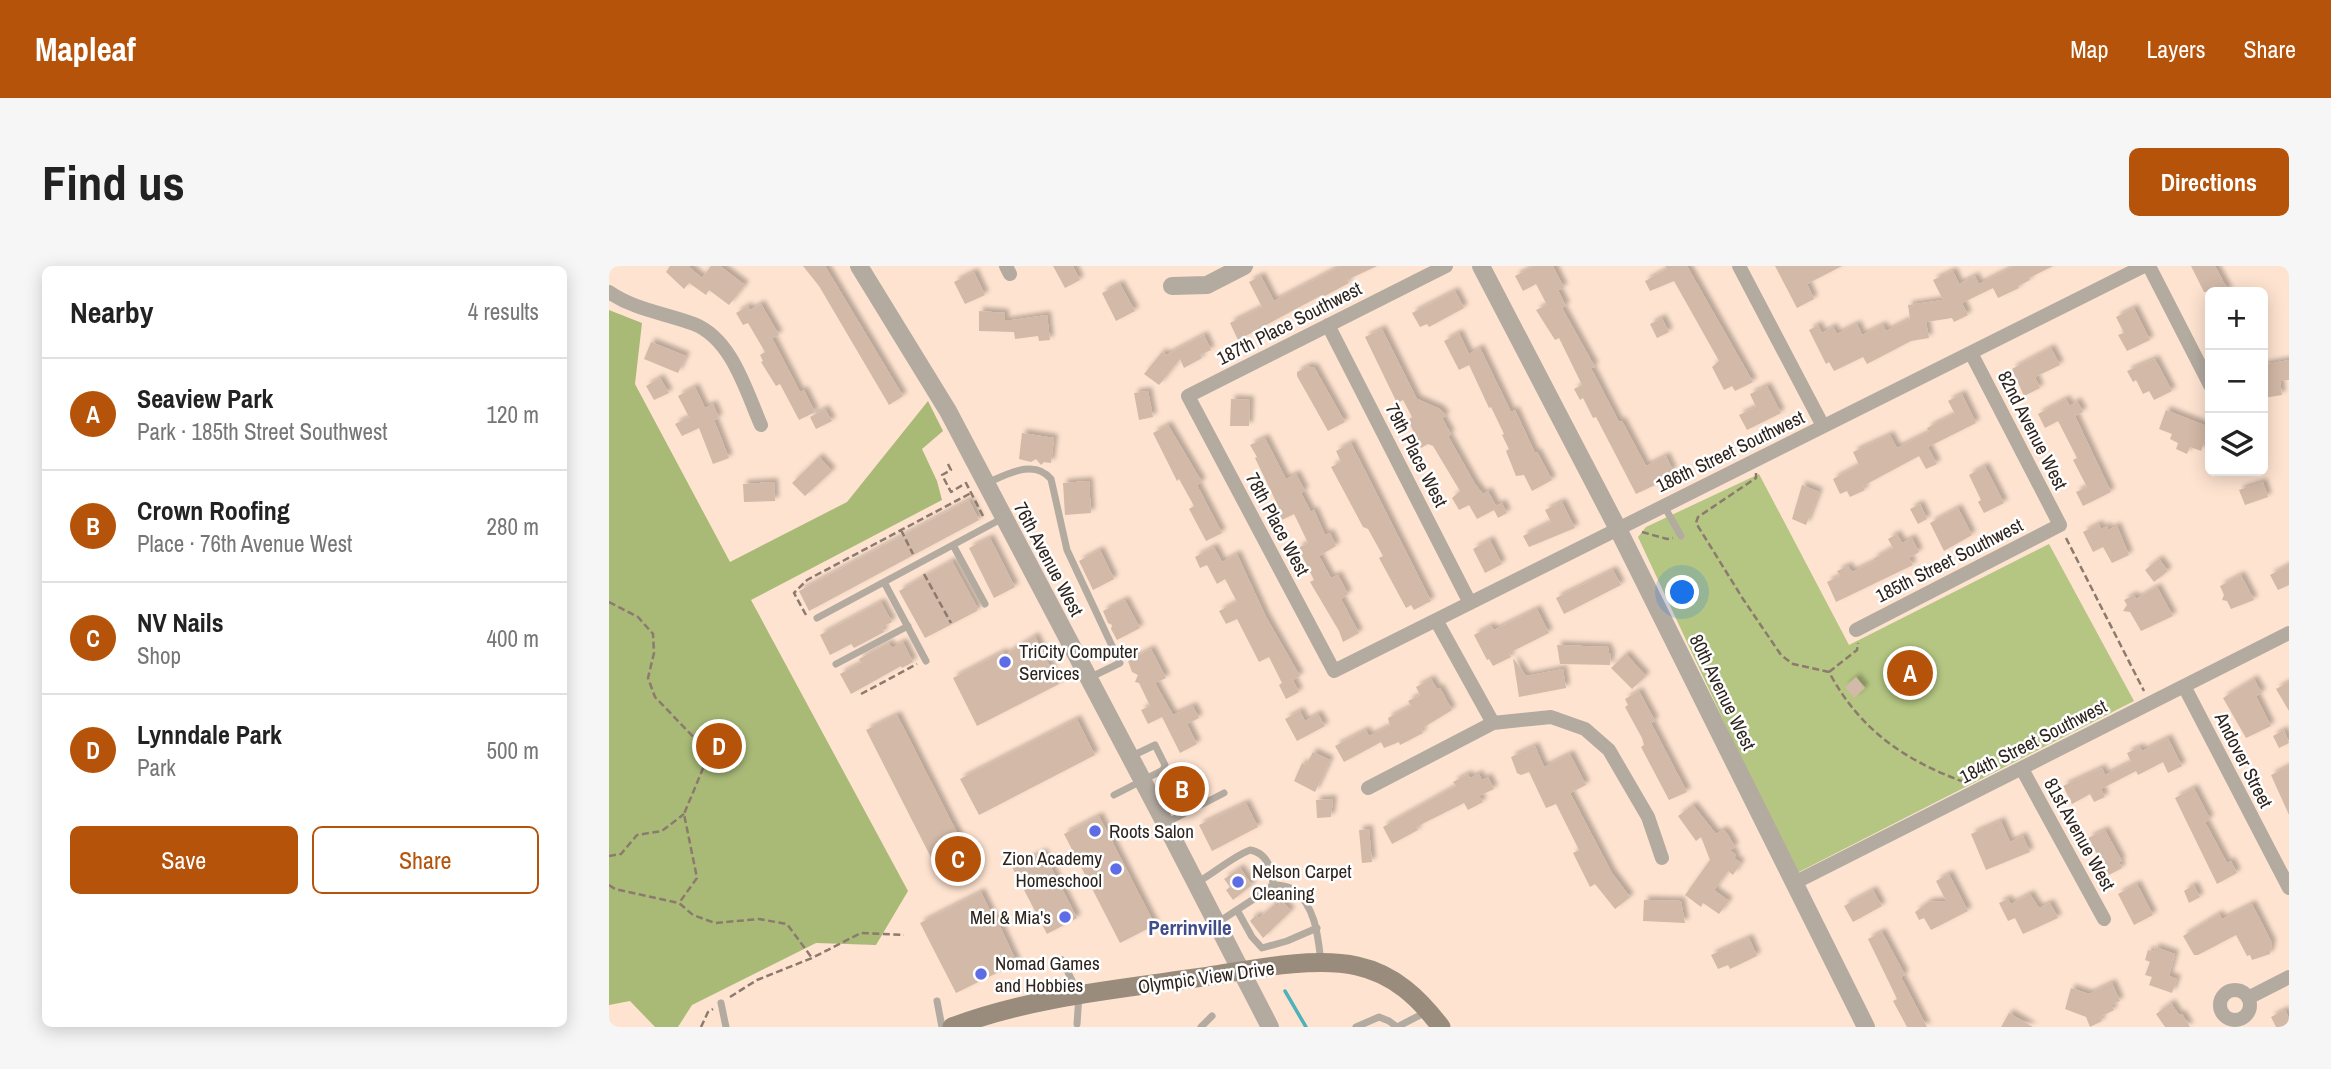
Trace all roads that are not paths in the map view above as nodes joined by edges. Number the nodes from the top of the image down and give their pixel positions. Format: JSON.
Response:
{"nodes":[{"id":1,"x":859,"y":266,"type":"edge"},
{"id":2,"x":1244,"y":266,"type":"edge"},
{"id":3,"x":1446,"y":266,"type":"edge"},
{"id":4,"x":1481,"y":266,"type":"edge"},
{"id":5,"x":1739,"y":266,"type":"edge"},
{"id":6,"x":2147,"y":266,"type":"edge"},
{"id":7,"x":1172,"y":286,"type":"dead end"},
{"id":8,"x":609,"y":292,"type":"edge"},
{"id":9,"x":1328,"y":325,"type":"junction"},
{"id":10,"x":1971,"y":353,"type":"junction"},
{"id":11,"x":2205,"y":376,"type":"edge"},
{"id":12,"x":1188,"y":396,"type":"joint"},
{"id":13,"x":761,"y":425,"type":"dead end"},
{"id":14,"x":1823,"y":426,"type":"junction"},
{"id":15,"x":978,"y":488,"type":"junction"},
{"id":16,"x":1664,"y":505,"type":"junction"},
{"id":17,"x":1004,"y":517,"type":"junction"},
{"id":18,"x":2060,"y":525,"type":"joint"},
{"id":19,"x":1625,"y":531,"type":"junction"},
{"id":20,"x":1681,"y":536,"type":"road end"},
{"id":21,"x":953,"y":545,"type":"junction"},
{"id":22,"x":884,"y":582,"type":"junction"},
{"id":23,"x":1471,"y":603,"type":"junction"},
{"id":24,"x":985,"y":604,"type":"dead end"},
{"id":25,"x":817,"y":618,"type":"dead end"},
{"id":26,"x":1436,"y":620,"type":"junction"},
{"id":27,"x":908,"y":626,"type":"junction"},
{"id":28,"x":1856,"y":630,"type":"road end"},
{"id":29,"x":2289,"y":633,"type":"edge"},
{"id":30,"x":923,"y":662,"type":"road end"},
{"id":31,"x":836,"y":664,"type":"dead end"},
{"id":32,"x":1334,"y":671,"type":"joint"},
{"id":33,"x":1088,"y":678,"type":"junction"},
{"id":34,"x":2184,"y":686,"type":"junction"},
{"id":35,"x":1493,"y":723,"type":"junction"},
{"id":36,"x":1130,"y":757,"type":"junction"},
{"id":37,"x":2022,"y":769,"type":"junction"},
{"id":38,"x":1142,"y":781,"type":"junction"},
{"id":39,"x":1369,"y":788,"type":"dead end"},
{"id":40,"x":1224,"y":793,"type":"dead end"},
{"id":41,"x":1114,"y":795,"type":"dead end"},
{"id":42,"x":1165,"y":823,"type":"junction"},
{"id":43,"x":1661,"y":858,"type":"dead end"},
{"id":44,"x":1196,"y":883,"type":"junction"},
{"id":45,"x":1794,"y":883,"type":"junction"},
{"id":46,"x":1273,"y":884,"type":"junction"},
{"id":47,"x":2289,"y":888,"type":"edge"},
{"id":48,"x":1237,"y":910,"type":"junction"},
{"id":49,"x":2104,"y":919,"type":"dead end"},
{"id":50,"x":1216,"y":923,"type":"junction"},
{"id":51,"x":1317,"y":928,"type":"junction"},
{"id":52,"x":1287,"y":942,"type":"junction"},
{"id":53,"x":1062,"y":960,"type":"dead end"},
{"id":54,"x":1321,"y":962,"type":"junction"},
{"id":55,"x":1295,"y":964,"type":"junction"},
{"id":56,"x":1242,"y":971,"type":"junction"},
{"id":57,"x":2289,"y":977,"type":"edge"},
{"id":58,"x":1079,"y":995,"type":"junction"},
{"id":59,"x":2248,"y":998,"type":"dead end"},
{"id":60,"x":937,"y":1000,"type":"dead end"},
{"id":61,"x":721,"y":1003,"type":"road end"},
{"id":62,"x":1428,"y":1011,"type":"junction"},
{"id":63,"x":1212,"y":1016,"type":"dead end"},
{"id":64,"x":1077,"y":1024,"type":"dead end"},
{"id":65,"x":726,"y":1027,"type":"edge"},
{"id":66,"x":942,"y":1027,"type":"edge"},
{"id":67,"x":952,"y":1027,"type":"edge"},
{"id":68,"x":1201,"y":1027,"type":"edge"},
{"id":69,"x":1270,"y":1027,"type":"edge"},
{"id":70,"x":1356,"y":1027,"type":"edge"},
{"id":71,"x":1397,"y":1027,"type":"edge"},
{"id":72,"x":1441,"y":1027,"type":"edge"},
{"id":73,"x":1866,"y":1027,"type":"edge"}],
"edges":[{"from":1,"to":15,"type":"street","name":"76th Avenue West"},
{"from":2,"to":7,"type":"street"},
{"from":3,"to":9,"type":"street","name":"187th Place Southwest"},
{"from":4,"to":19,"type":"street","name":"80th Avenue West"},
{"from":5,"to":14,"type":"street"},
{"from":6,"to":10,"type":"street","name":"186th Street Southwest"},
{"from":6,"to":11,"type":"street"},
{"from":8,"to":13,"type":"street"},
{"from":9,"to":12,"type":"street","name":"187th Place Southwest"},
{"from":9,"to":23,"type":"street","name":"79th Place West"},
{"from":10,"to":14,"type":"street","name":"186th Street Southwest"},
{"from":10,"to":18,"type":"street","name":"82nd Avenue West"},
{"from":12,"to":32,"type":"street","name":"78th Place West"},
{"from":14,"to":16,"type":"street","name":"186th Street Southwest"},
{"from":15,"to":17,"type":"street","name":"76th Avenue West"},
{"from":15,"to":33,"type":"lane"},
{"from":16,"to":19,"type":"street","name":"186th Street Southwest"},
{"from":16,"to":20,"type":"lane"},
{"from":17,"to":21,"type":"lane"},
{"from":17,"to":33,"type":"street","name":"76th Avenue West"},
{"from":18,"to":28,"type":"street","name":"185th Street Southwest"},
{"from":19,"to":23,"type":"street","name":"186th Street Southwest"},
{"from":19,"to":45,"type":"street","name":"80th Avenue West"},
{"from":21,"to":22,"type":"lane"},
{"from":21,"to":24,"type":"lane"},
{"from":22,"to":25,"type":"lane"},
{"from":22,"to":27,"type":"lane"},
{"from":23,"to":26,"type":"street","name":"186th Street Southwest"},
{"from":26,"to":32,"type":"street","name":"186th Street Southwest"},
{"from":26,"to":35,"type":"street"},
{"from":27,"to":30,"type":"lane"},
{"from":27,"to":31,"type":"lane"},
{"from":29,"to":34,"type":"street","name":"184th Street Southwest"},
{"from":33,"to":36,"type":"street","name":"76th Avenue West"},
{"from":34,"to":37,"type":"street","name":"184th Street Southwest"},
{"from":34,"to":47,"type":"street","name":"Andover Street"},
{"from":35,"to":39,"type":"street"},
{"from":35,"to":43,"type":"street"},
{"from":36,"to":38,"type":"street","name":"76th Avenue West"},
{"from":36,"to":38,"type":"lane"},
{"from":37,"to":45,"type":"street","name":"184th Street Southwest"},
{"from":37,"to":49,"type":"street","name":"81st Avenue West"},
{"from":38,"to":41,"type":"lane"},
{"from":38,"to":42,"type":"street","name":"76th Avenue West"},
{"from":40,"to":42,"type":"lane"},
{"from":42,"to":44,"type":"street","name":"76th Avenue West"},
{"from":44,"to":46,"type":"lane"},
{"from":44,"to":50,"type":"street","name":"76th Avenue West"},
{"from":45,"to":73,"type":"street","name":"80th Avenue West"},
{"from":46,"to":48,"type":"lane"},
{"from":46,"to":51,"type":"lane"},
{"from":48,"to":50,"type":"lane"},
{"from":48,"to":52,"type":"lane"},
{"from":50,"to":56,"type":"street","name":"76th Avenue West"},
{"from":51,"to":52,"type":"lane"},
{"from":51,"to":54,"type":"lane"},
{"from":52,"to":55,"type":"lane"},
{"from":53,"to":58,"type":"lane"},
{"from":54,"to":55,"type":"main road","name":"Olympic View Drive"},
{"from":54,"to":62,"type":"main road","name":"Olympic View Drive"},
{"from":55,"to":56,"type":"main road","name":"Olympic View Drive"},
{"from":56,"to":58,"type":"main road","name":"Olympic View Drive"},
{"from":56,"to":69,"type":"street","name":"76th Avenue West"},
{"from":57,"to":59,"type":"street"},
{"from":58,"to":64,"type":"lane"},
{"from":58,"to":67,"type":"main road","name":"Olympic View Drive"},
{"from":60,"to":66,"type":"lane"},
{"from":61,"to":65,"type":"lane"},
{"from":62,"to":71,"type":"lane"},
{"from":62,"to":72,"type":"main road","name":"Olympic View Drive"},
{"from":63,"to":68,"type":"lane"},
{"from":70,"to":71,"type":"lane"}]}
